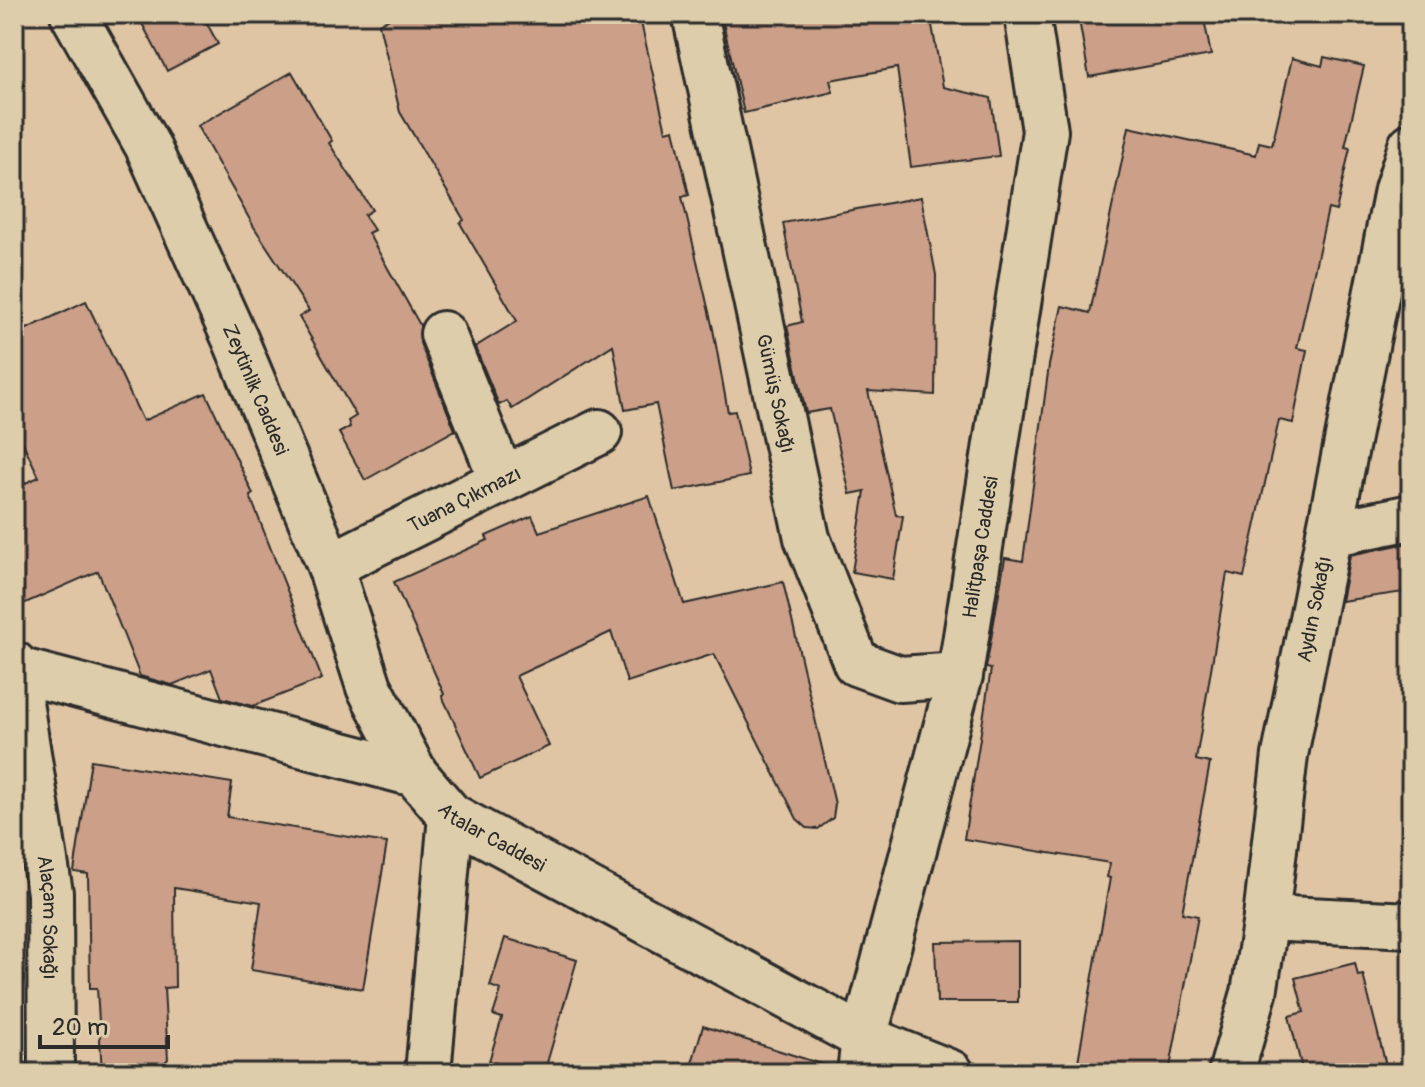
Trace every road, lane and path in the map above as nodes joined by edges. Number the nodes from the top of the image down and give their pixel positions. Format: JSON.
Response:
{"nodes":[{"id":1,"x":73,"y":14,"type":"edge"},
{"id":2,"x":695,"y":14,"type":"edge"},
{"id":3,"x":1027,"y":14,"type":"edge"},
{"id":4,"x":1411,"y":146,"type":"edge"},
{"id":5,"x":1404,"y":194,"type":"edge"},
{"id":6,"x":443,"y":334,"type":"dead end"},
{"id":7,"x":599,"y":432,"type":"dead end"},
{"id":8,"x":502,"y":480,"type":"junction"},
{"id":9,"x":1411,"y":517,"type":"edge"},
{"id":10,"x":1329,"y":534,"type":"junction"},
{"id":11,"x":330,"y":566,"type":"junction"},
{"id":12,"x":15,"y":667,"type":"edge"},
{"id":13,"x":960,"y":675,"type":"junction"},
{"id":14,"x":415,"y":774,"type":"junction"},
{"id":15,"x":451,"y":816,"type":"junction"},
{"id":16,"x":1266,"y":918,"type":"junction"},
{"id":17,"x":1411,"y":925,"type":"edge"},
{"id":18,"x":862,"y":1056,"type":"edge"},
{"id":19,"x":51,"y":1073,"type":"edge"},
{"id":20,"x":428,"y":1073,"type":"edge"},
{"id":21,"x":951,"y":1073,"type":"edge"},
{"id":22,"x":1231,"y":1073,"type":"edge"}],
"edges":[{"from":1,"to":11,"type":"street","name":"Zeytinlik Caddesi"},
{"from":2,"to":13,"type":"street","name":"Gümüş Sokağı"},
{"from":3,"to":13,"type":"street","name":"Halitpaşa Caddesi"},
{"from":4,"to":5,"type":"street","name":"Aydın Sokağı"},
{"from":5,"to":10,"type":"street","name":"Aydın Sokağı"},
{"from":6,"to":8,"type":"street"},
{"from":7,"to":8,"type":"street","name":"Tuana Çıkmazı"},
{"from":8,"to":11,"type":"street","name":"Tuana Çıkmazı"},
{"from":9,"to":10,"type":"street"},
{"from":10,"to":16,"type":"street","name":"Aydın Sokağı"},
{"from":11,"to":14,"type":"street","name":"Zeytinlik Caddesi"},
{"from":12,"to":14,"type":"street"},
{"from":12,"to":19,"type":"street","name":"Alaçam Sokağı"},
{"from":13,"to":18,"type":"street","name":"Halitpaşa Caddesi"},
{"from":14,"to":15,"type":"street","name":"Atalar Caddesi"},
{"from":15,"to":18,"type":"street","name":"Atalar Caddesi"},
{"from":15,"to":20,"type":"street"},
{"from":16,"to":17,"type":"street"},
{"from":16,"to":22,"type":"street","name":"Aydın Sokağı"},
{"from":18,"to":21,"type":"street","name":"Atalar Caddesi"}]}
